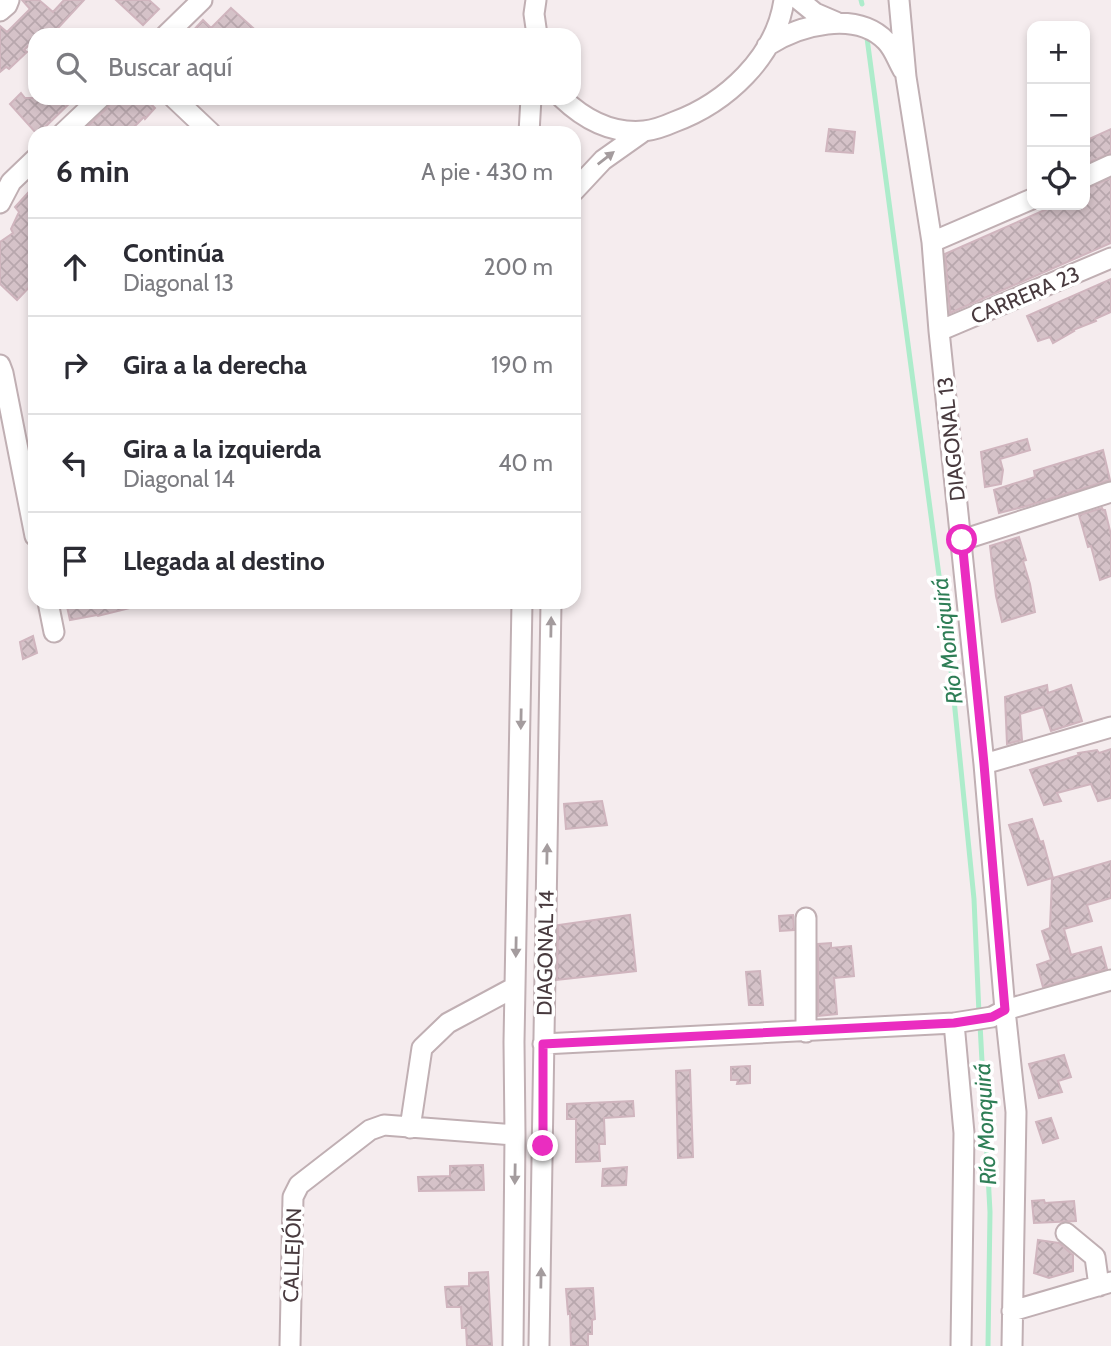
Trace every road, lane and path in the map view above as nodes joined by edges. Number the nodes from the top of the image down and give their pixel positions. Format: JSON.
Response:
{"nodes":[{"id":1,"x":9,"y":0,"type":"edge"},
{"id":2,"x":202,"y":0,"type":"edge"},
{"id":3,"x":784,"y":0,"type":"edge"},
{"id":4,"x":799,"y":0,"type":"edge"},
{"id":5,"x":900,"y":0,"type":"edge"},
{"id":6,"x":537,"y":4,"type":"edge"},
{"id":7,"x":0,"y":11,"type":"edge"},
{"id":8,"x":844,"y":24,"type":"junction"},
{"id":9,"x":173,"y":28,"type":"edge"},
{"id":10,"x":537,"y":28,"type":"edge"},
{"id":11,"x":767,"y":46,"type":"junction"},
{"id":12,"x":906,"y":77,"type":"junction"},
{"id":13,"x":93,"y":105,"type":"edge"},
{"id":14,"x":181,"y":105,"type":"edge"},
{"id":15,"x":531,"y":105,"type":"edge"},
{"id":16,"x":569,"y":105,"type":"edge"},
{"id":17,"x":70,"y":126,"type":"edge"},
{"id":18,"x":204,"y":126,"type":"edge"},
{"id":19,"x":529,"y":126,"type":"edge"},
{"id":20,"x":644,"y":131,"type":"junction"},
{"id":21,"x":28,"y":166,"type":"edge"},
{"id":22,"x":1111,"y":166,"type":"edge"},
{"id":23,"x":1090,"y":175,"type":"edge"},
{"id":24,"x":581,"y":184,"type":"edge"},
{"id":25,"x":1027,"y":201,"type":"edge"},
{"id":26,"x":0,"y":203,"type":"edge"},
{"id":27,"x":932,"y":242,"type":"junction"},
{"id":28,"x":1111,"y":258,"type":"edge"},
{"id":29,"x":939,"y":331,"type":"junction"},
{"id":30,"x":0,"y":365,"type":"edge"},
{"id":31,"x":1111,"y":492,"type":"edge"},
{"id":32,"x":28,"y":502,"type":"edge"},
{"id":33,"x":962,"y":540,"type":"junction"},
{"id":34,"x":49,"y":609,"type":"edge"},
{"id":35,"x":522,"y":609,"type":"edge"},
{"id":36,"x":551,"y":609,"type":"edge"},
{"id":37,"x":54,"y":632,"type":"dead end"},
{"id":38,"x":1111,"y":727,"type":"edge"},
{"id":39,"x":984,"y":764,"type":"junction"},
{"id":40,"x":806,"y":918,"type":"dead end"},
{"id":41,"x":1111,"y":980,"type":"edge"},
{"id":42,"x":515,"y":987,"type":"junction"},
{"id":43,"x":999,"y":1014,"type":"junction"},
{"id":44,"x":961,"y":1022,"type":"junction"},
{"id":45,"x":806,"y":1032,"type":"junction"},
{"id":46,"x":543,"y":1044,"type":"junction"},
{"id":47,"x":411,"y":1128,"type":"junction"},
{"id":48,"x":515,"y":1135,"type":"junction"},
{"id":49,"x":1066,"y":1233,"type":"dead end"},
{"id":50,"x":1105,"y":1284,"type":"edge"},
{"id":51,"x":1012,"y":1311,"type":"junction"},
{"id":52,"x":290,"y":1346,"type":"edge"},
{"id":53,"x":513,"y":1346,"type":"edge"},
{"id":54,"x":540,"y":1346,"type":"edge"},
{"id":55,"x":961,"y":1346,"type":"edge"},
{"id":56,"x":1012,"y":1346,"type":"edge"}],
"edges":[{"from":1,"to":7,"type":"street"},
{"from":2,"to":9,"type":"street"},
{"from":3,"to":11,"type":"street"},
{"from":4,"to":8,"type":"street","name":"DIAGONAL 13"},
{"from":5,"to":12,"type":"street","name":"DIAGONAL 13"},
{"from":6,"to":10,"type":"street"},
{"from":8,"to":11,"type":"street","name":"DIAGONAL 13"},
{"from":8,"to":12,"type":"street","name":"DIAGONAL 13"},
{"from":11,"to":20,"type":"street"},
{"from":12,"to":27,"type":"street","name":"DIAGONAL 13"},
{"from":13,"to":17,"type":"street"},
{"from":14,"to":18,"type":"street"},
{"from":15,"to":19,"type":"street"},
{"from":16,"to":20,"type":"street"},
{"from":24,"to":20,"type":"street","one_way":true},
{"from":21,"to":26,"type":"street"},
{"from":22,"to":23,"type":"street"},
{"from":25,"to":27,"type":"street"},
{"from":27,"to":29,"type":"street","name":"DIAGONAL 13"},
{"from":28,"to":29,"type":"street","name":"CARRERA 23"},
{"from":29,"to":33,"type":"street","name":"DIAGONAL 13"},
{"from":30,"to":32,"type":"street"},
{"from":31,"to":33,"type":"street"},
{"from":33,"to":39,"type":"street","name":"DIAGONAL 13"},
{"from":34,"to":37,"type":"street"},
{"from":35,"to":42,"type":"street","name":"DIAGONAL 14","one_way":true},
{"from":46,"to":36,"type":"street","name":"DIAGONAL 14","one_way":true},
{"from":38,"to":39,"type":"street"},
{"from":39,"to":43,"type":"street","name":"DIAGONAL 13"},
{"from":40,"to":45,"type":"street"},
{"from":41,"to":43,"type":"street"},
{"from":42,"to":47,"type":"street"},
{"from":42,"to":48,"type":"street","name":"DIAGONAL 14"},
{"from":43,"to":44,"type":"street"},
{"from":43,"to":51,"type":"street","name":"DIAGONAL 13"},
{"from":44,"to":45,"type":"street"},
{"from":44,"to":55,"type":"street"},
{"from":45,"to":46,"type":"street"},
{"from":54,"to":46,"type":"street","name":"DIAGONAL 14","one_way":true},
{"from":47,"to":48,"type":"street"},
{"from":47,"to":52,"type":"street","name":"CALLEJÓN"},
{"from":48,"to":53,"type":"street","name":"DIAGONAL 14","one_way":true},
{"from":49,"to":50,"type":"street"},
{"from":50,"to":51,"type":"street"},
{"from":51,"to":56,"type":"street","name":"DIAGONAL 13"}]}
